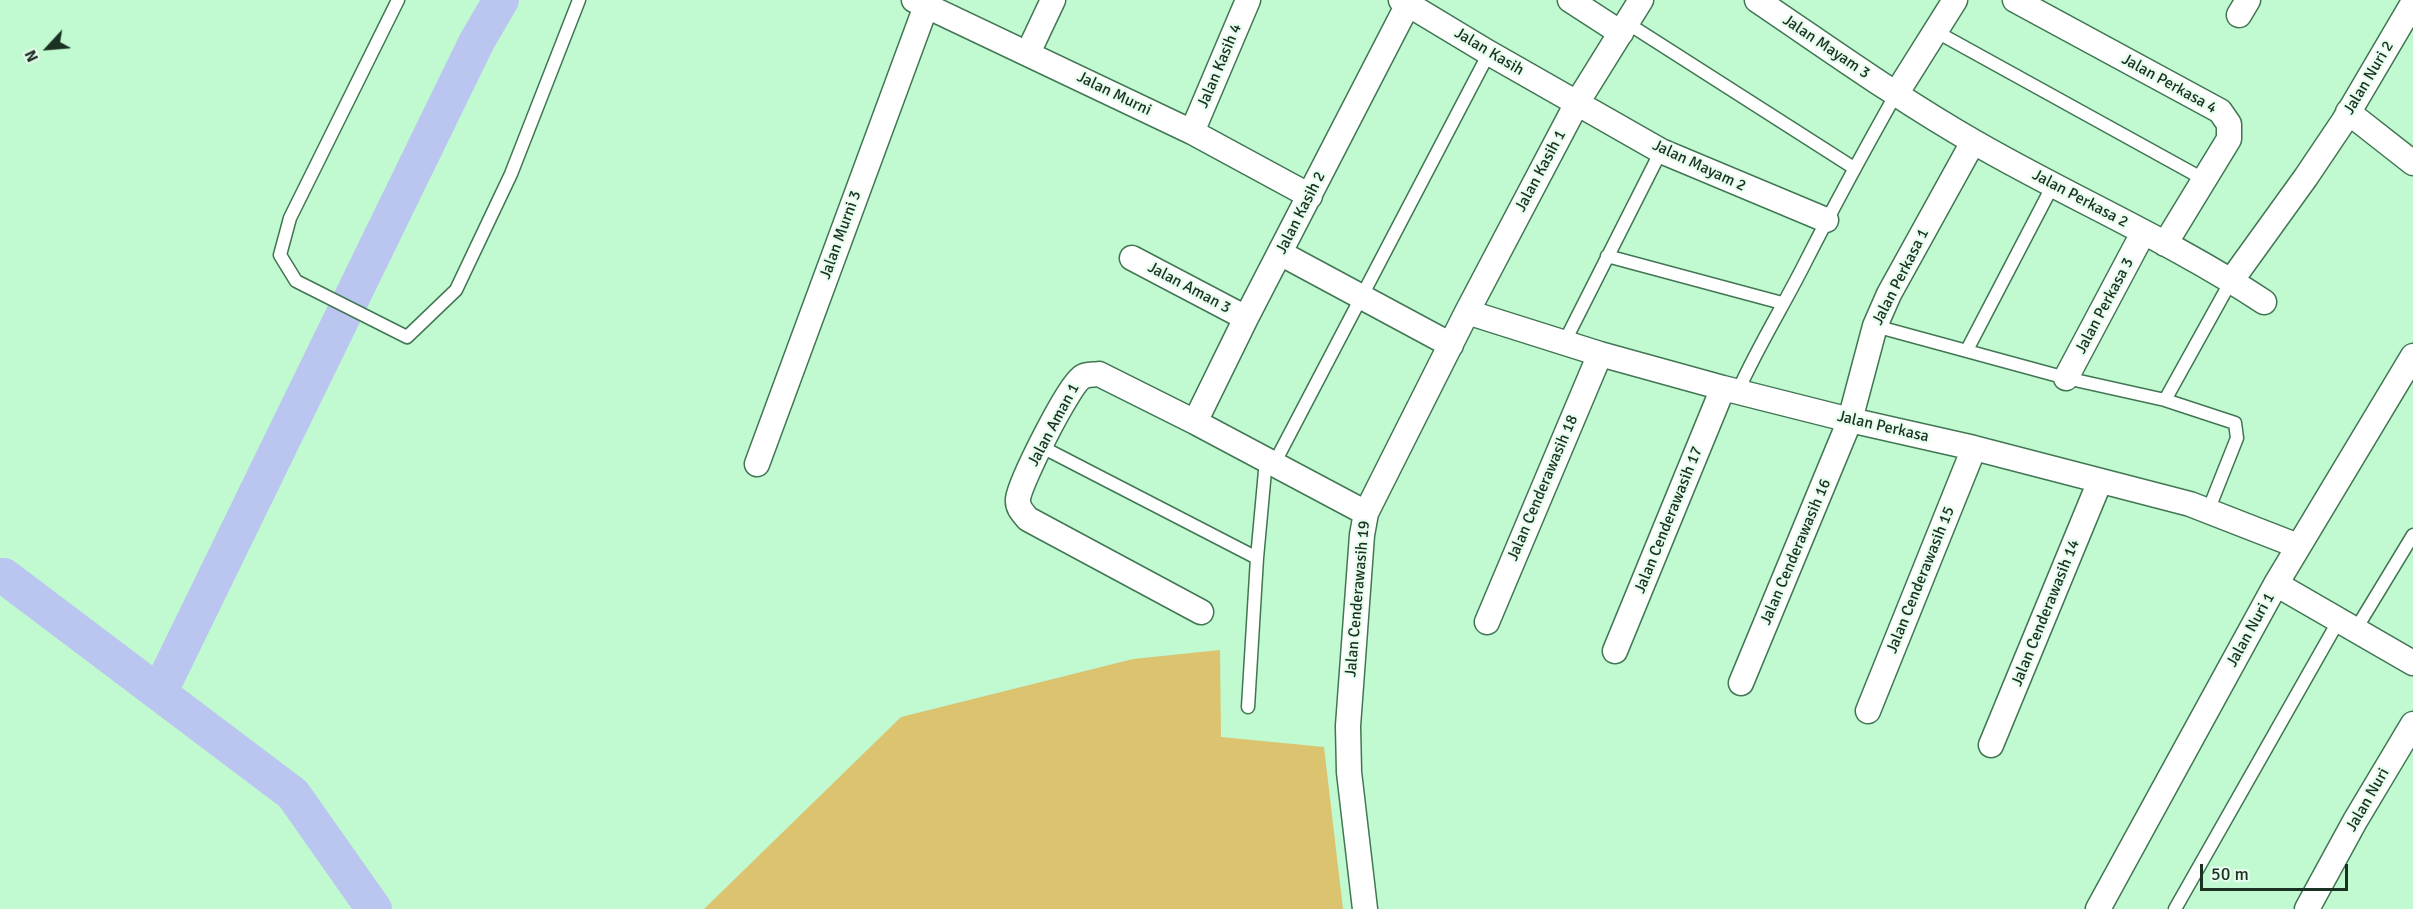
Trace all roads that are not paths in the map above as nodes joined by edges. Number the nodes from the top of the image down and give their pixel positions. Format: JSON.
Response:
{"nodes":[{"id":1,"x":398,"y":0,"type":"edge"},
{"id":2,"x":579,"y":0,"type":"edge"},
{"id":3,"x":1053,"y":0,"type":"edge"},
{"id":4,"x":1248,"y":0,"type":"edge"},
{"id":5,"x":1570,"y":0,"type":"edge"},
{"id":6,"x":1641,"y":0,"type":"edge"},
{"id":7,"x":1756,"y":0,"type":"edge"},
{"id":8,"x":1955,"y":0,"type":"edge"},
{"id":9,"x":2014,"y":0,"type":"edge"},
{"id":10,"x":1404,"y":2,"type":"edge"},
{"id":11,"x":920,"y":3,"type":"edge"},
{"id":12,"x":2413,"y":3,"type":"edge"},
{"id":13,"x":1783,"y":7,"type":"edge"},
{"id":14,"x":1624,"y":28,"type":"junction"},
{"id":15,"x":1935,"y":31,"type":"junction"},
{"id":16,"x":1028,"y":53,"type":"junction"},
{"id":17,"x":1489,"y":53,"type":"junction"},
{"id":18,"x":1896,"y":94,"type":"junction"},
{"id":19,"x":1577,"y":103,"type":"junction"},
{"id":20,"x":2345,"y":117,"type":"junction"},
{"id":21,"x":1192,"y":132,"type":"junction"},
{"id":22,"x":1973,"y":142,"type":"junction"},
{"id":23,"x":1661,"y":151,"type":"junction"},
{"id":24,"x":2413,"y":163,"type":"edge"},
{"id":25,"x":1854,"y":168,"type":"junction"},
{"id":26,"x":2205,"y":180,"type":"junction"},
{"id":27,"x":2053,"y":185,"type":"junction"},
{"id":28,"x":1310,"y":196,"type":"junction"},
{"id":29,"x":1826,"y":220,"type":"junction"},
{"id":30,"x":2143,"y":233,"type":"junction"},
{"id":31,"x":2165,"y":244,"type":"junction"},
{"id":32,"x":1280,"y":254,"type":"junction"},
{"id":33,"x":1607,"y":256,"type":"junction"},
{"id":34,"x":1132,"y":258,"type":"dead end"},
{"id":35,"x":2231,"y":281,"type":"junction"},
{"id":36,"x":1360,"y":297,"type":"junction"},
{"id":37,"x":2264,"y":302,"type":"dead end"},
{"id":38,"x":1782,"y":303,"type":"junction"},
{"id":39,"x":1467,"y":312,"type":"junction"},
{"id":40,"x":1246,"y":318,"type":"junction"},
{"id":41,"x":1875,"y":326,"type":"junction"},
{"id":42,"x":1564,"y":343,"type":"junction"},
{"id":43,"x":1451,"y":345,"type":"junction"},
{"id":44,"x":1967,"y":350,"type":"junction"},
{"id":45,"x":1600,"y":354,"type":"junction"},
{"id":46,"x":2413,"y":356,"type":"edge"},
{"id":47,"x":2066,"y":378,"type":"junction"},
{"id":48,"x":1730,"y":390,"type":"junction"},
{"id":49,"x":2165,"y":400,"type":"junction"},
{"id":50,"x":1850,"y":420,"type":"junction"},
{"id":51,"x":1195,"y":422,"type":"junction"},
{"id":52,"x":1040,"y":446,"type":"junction"},
{"id":53,"x":1974,"y":448,"type":"junction"},
{"id":54,"x":1270,"y":462,"type":"junction"},
{"id":55,"x":757,"y":464,"type":"dead end"},
{"id":56,"x":2100,"y":481,"type":"junction"},
{"id":57,"x":2208,"y":511,"type":"junction"},
{"id":58,"x":1366,"y":513,"type":"junction"},
{"id":59,"x":2413,"y":535,"type":"edge"},
{"id":60,"x":2298,"y":546,"type":"junction"},
{"id":61,"x":1257,"y":558,"type":"junction"},
{"id":62,"x":2276,"y":584,"type":"junction"},
{"id":63,"x":1202,"y":612,"type":"dead end"},
{"id":64,"x":1487,"y":622,"type":"dead end"},
{"id":65,"x":2348,"y":624,"type":"junction"},
{"id":66,"x":1615,"y":651,"type":"dead end"},
{"id":67,"x":2413,"y":663,"type":"edge"},
{"id":68,"x":1741,"y":683,"type":"dead end"},
{"id":69,"x":1248,"y":707,"type":"dead end"},
{"id":70,"x":1868,"y":711,"type":"dead end"},
{"id":71,"x":2413,"y":724,"type":"edge"},
{"id":72,"x":1991,"y":745,"type":"dead end"},
{"id":73,"x":1365,"y":909,"type":"edge"},
{"id":74,"x":2098,"y":909,"type":"edge"},
{"id":75,"x":2175,"y":909,"type":"edge"},
{"id":76,"x":2307,"y":909,"type":"edge"}],
"edges":[{"from":1,"to":2,"type":"lane"},
{"from":3,"to":16,"type":"street"},
{"from":4,"to":21,"type":"street","name":"Jalan Kasih 4"},
{"from":5,"to":14,"type":"street"},
{"from":6,"to":14,"type":"street","name":"Jalan Kasih 1"},
{"from":7,"to":13,"type":"street","name":"Jalan Mayam 3"},
{"from":8,"to":15,"type":"street"},
{"from":9,"to":26,"type":"street","name":"Jalan Perkasa 4"},
{"from":10,"to":17,"type":"street","name":"Jalan Kasih"},
{"from":10,"to":28,"type":"street","name":"Jalan Kasih 2"},
{"from":11,"to":16,"type":"street","name":"Jalan Murni"},
{"from":11,"to":55,"type":"street","name":"Jalan Murni 3"},
{"from":12,"to":20,"type":"street","name":"Jalan Nuri 2"},
{"from":13,"to":18,"type":"street","name":"Jalan Mayam 3"},
{"from":14,"to":19,"type":"street","name":"Jalan Kasih 1"},
{"from":14,"to":25,"type":"lane"},
{"from":15,"to":18,"type":"street"},
{"from":15,"to":26,"type":"lane"},
{"from":16,"to":21,"type":"street","name":"Jalan Murni"},
{"from":17,"to":19,"type":"street","name":"Jalan Kasih"},
{"from":17,"to":36,"type":"lane"},
{"from":18,"to":22,"type":"street","name":"Jalan Perkasa 2"},
{"from":18,"to":25,"type":"lane"},
{"from":19,"to":23,"type":"street","name":"Jalan Mayam 2"},
{"from":19,"to":39,"type":"street","name":"Jalan Kasih 1"},
{"from":20,"to":24,"type":"street"},
{"from":20,"to":35,"type":"street","name":"Jalan Nuri 2"},
{"from":21,"to":28,"type":"street","name":"Jalan Murni"},
{"from":22,"to":27,"type":"street","name":"Jalan Perkasa 2"},
{"from":22,"to":41,"type":"street","name":"Jalan Perkasa 1"},
{"from":23,"to":29,"type":"street","name":"Jalan Mayam 2"},
{"from":23,"to":33,"type":"lane"},
{"from":25,"to":29,"type":"lane"},
{"from":26,"to":31,"type":"street","name":"Jalan Perkasa 4"},
{"from":27,"to":30,"type":"street","name":"Jalan Perkasa 2"},
{"from":27,"to":44,"type":"lane"},
{"from":28,"to":32,"type":"street","name":"Jalan Kasih 2"},
{"from":29,"to":38,"type":"lane"},
{"from":30,"to":31,"type":"street","name":"Jalan Perkasa 2"},
{"from":30,"to":47,"type":"street","name":"Jalan Perkasa 3"},
{"from":31,"to":35,"type":"street","name":"Jalan Perkasa 2"},
{"from":32,"to":36,"type":"street"},
{"from":32,"to":40,"type":"street","name":"Jalan Kasih 2"},
{"from":33,"to":38,"type":"lane"},
{"from":33,"to":42,"type":"lane"},
{"from":34,"to":40,"type":"street","name":"Jalan Aman 3"},
{"from":35,"to":37,"type":"street","name":"Jalan Perkasa 2"},
{"from":35,"to":49,"type":"lane"},
{"from":36,"to":43,"type":"street"},
{"from":36,"to":54,"type":"lane"},
{"from":38,"to":48,"type":"lane"},
{"from":39,"to":42,"type":"street","name":"Jalan Perkasa"},
{"from":39,"to":43,"type":"street","name":"Jalan Cenderawasih 19"},
{"from":40,"to":51,"type":"street","name":"Jalan Kasih 2"},
{"from":41,"to":44,"type":"lane"},
{"from":41,"to":50,"type":"street","name":"Jalan Perkasa 1"},
{"from":42,"to":45,"type":"street","name":"Jalan Perkasa"},
{"from":43,"to":58,"type":"street","name":"Jalan Cenderawasih 19"},
{"from":44,"to":47,"type":"lane"},
{"from":45,"to":48,"type":"street","name":"Jalan Perkasa"},
{"from":45,"to":64,"type":"street","name":"Jalan Cenderawasih 18"},
{"from":46,"to":60,"type":"street","name":"Jalan Nuri 1"},
{"from":47,"to":49,"type":"lane"},
{"from":48,"to":50,"type":"street","name":"Jalan Perkasa"},
{"from":48,"to":66,"type":"street","name":"Jalan Cenderawasih 17"},
{"from":49,"to":57,"type":"lane"},
{"from":50,"to":53,"type":"street","name":"Jalan Perkasa"},
{"from":50,"to":68,"type":"street","name":"Jalan Cenderawasih 16"},
{"from":51,"to":52,"type":"street","name":"Jalan Aman 1"},
{"from":51,"to":54,"type":"street","name":"Jalan Aman 1"},
{"from":52,"to":61,"type":"lane"},
{"from":52,"to":63,"type":"street","name":"Jalan Aman 1"},
{"from":53,"to":56,"type":"street","name":"Jalan Perkasa"},
{"from":53,"to":70,"type":"street","name":"Jalan Cenderawasih 15"},
{"from":54,"to":58,"type":"street","name":"Jalan Aman 1"},
{"from":54,"to":61,"type":"lane"},
{"from":56,"to":57,"type":"street","name":"Jalan Perkasa"},
{"from":56,"to":72,"type":"street","name":"Jalan Cenderawasih 14"},
{"from":57,"to":60,"type":"street","name":"Jalan Perkasa"},
{"from":58,"to":73,"type":"street","name":"Jalan Cenderawasih 19"},
{"from":59,"to":65,"type":"lane"},
{"from":60,"to":62,"type":"street","name":"Jalan Nuri 1"},
{"from":61,"to":69,"type":"lane"},
{"from":62,"to":65,"type":"street"},
{"from":62,"to":74,"type":"street","name":"Jalan Nuri 1"},
{"from":65,"to":67,"type":"street"},
{"from":65,"to":75,"type":"lane"},
{"from":71,"to":76,"type":"street","name":"Jalan Nuri"}]}
